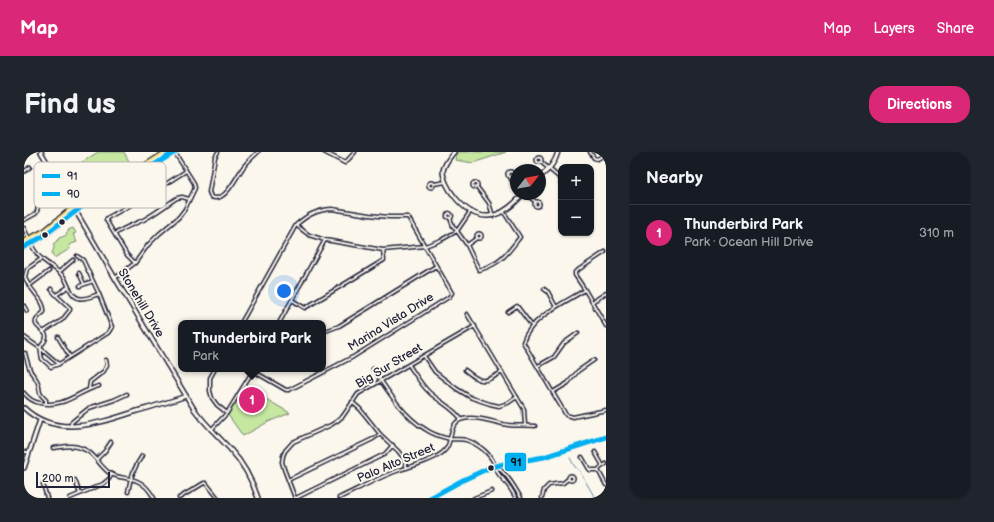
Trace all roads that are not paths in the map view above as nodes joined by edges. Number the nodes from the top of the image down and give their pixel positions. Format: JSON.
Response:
{"nodes":[{"id":1,"x":41,"y":152,"type":"edge"},
{"id":2,"x":166,"y":152,"type":"edge"},
{"id":3,"x":175,"y":152,"type":"edge"},
{"id":4,"x":218,"y":152,"type":"edge"},
{"id":5,"x":258,"y":152,"type":"edge"},
{"id":6,"x":324,"y":152,"type":"edge"},
{"id":7,"x":355,"y":152,"type":"edge"},
{"id":8,"x":454,"y":152,"type":"edge"},
{"id":9,"x":558,"y":152,"type":"edge"},
{"id":10,"x":590,"y":152,"type":"edge"},
{"id":11,"x":604,"y":152,"type":"edge"},
{"id":12,"x":47,"y":162,"type":"edge"},
{"id":13,"x":150,"y":162,"type":"edge"},
{"id":14,"x":159,"y":162,"type":"edge"},
{"id":15,"x":541,"y":162,"type":"dead end"},
{"id":16,"x":30,"y":167,"type":"dead end"},
{"id":17,"x":550,"y":169,"type":"junction"},
{"id":18,"x":186,"y":171,"type":"junction"},
{"id":19,"x":24,"y":172,"type":"edge"},
{"id":20,"x":546,"y":172,"type":"edge"},
{"id":21,"x":558,"y":176,"type":"edge"},
{"id":22,"x":446,"y":182,"type":"junction"},
{"id":23,"x":166,"y":184,"type":"edge"},
{"id":24,"x":434,"y":184,"type":"dead end"},
{"id":25,"x":477,"y":187,"type":"dead end"},
{"id":26,"x":189,"y":199,"type":"junction"},
{"id":27,"x":517,"y":200,"type":"edge"},
{"id":28,"x":533,"y":200,"type":"edge"},
{"id":29,"x":536,"y":202,"type":"dead end"},
{"id":30,"x":166,"y":205,"type":"edge"},
{"id":31,"x":38,"y":208,"type":"edge"},
{"id":32,"x":125,"y":208,"type":"edge"},
{"id":33,"x":162,"y":208,"type":"edge"},
{"id":34,"x":74,"y":209,"type":"junction"},
{"id":35,"x":503,"y":211,"type":"junction"},
{"id":36,"x":470,"y":212,"type":"junction"},
{"id":37,"x":493,"y":216,"type":"junction"},
{"id":38,"x":450,"y":218,"type":"dead end"},
{"id":39,"x":24,"y":220,"type":"edge"},
{"id":40,"x":296,"y":225,"type":"junction"},
{"id":41,"x":24,"y":228,"type":"edge"},
{"id":42,"x":457,"y":231,"type":"junction"},
{"id":43,"x":115,"y":234,"type":"junction"},
{"id":44,"x":37,"y":235,"type":"junction"},
{"id":45,"x":477,"y":238,"type":"dead end"},
{"id":46,"x":29,"y":239,"type":"junction"},
{"id":47,"x":325,"y":240,"type":"junction"},
{"id":48,"x":24,"y":241,"type":"edge"},
{"id":49,"x":31,"y":244,"type":"junction"},
{"id":50,"x":467,"y":245,"type":"junction"},
{"id":51,"x":25,"y":246,"type":"edge"},
{"id":52,"x":425,"y":246,"type":"junction"},
{"id":53,"x":384,"y":250,"type":"junction"},
{"id":54,"x":605,"y":252,"type":"edge"},
{"id":55,"x":77,"y":256,"type":"dead end"},
{"id":56,"x":41,"y":259,"type":"junction"},
{"id":57,"x":73,"y":260,"type":"dead end"},
{"id":58,"x":135,"y":263,"type":"junction"},
{"id":59,"x":436,"y":266,"type":"junction"},
{"id":60,"x":49,"y":271,"type":"dead end"},
{"id":61,"x":59,"y":272,"type":"junction"},
{"id":62,"x":79,"y":273,"type":"dead end"},
{"id":63,"x":115,"y":278,"type":"junction"},
{"id":64,"x":93,"y":281,"type":"junction"},
{"id":65,"x":84,"y":284,"type":"junction"},
{"id":66,"x":29,"y":286,"type":"junction"},
{"id":67,"x":69,"y":286,"type":"junction"},
{"id":68,"x":80,"y":286,"type":"dead end"},
{"id":69,"x":51,"y":289,"type":"dead end"},
{"id":70,"x":544,"y":289,"type":"dead end"},
{"id":71,"x":585,"y":290,"type":"junction"},
{"id":72,"x":606,"y":293,"type":"edge"},
{"id":73,"x":99,"y":294,"type":"junction"},
{"id":74,"x":56,"y":295,"type":"junction"},
{"id":75,"x":292,"y":300,"type":"junction"},
{"id":76,"x":592,"y":302,"type":"junction"},
{"id":77,"x":24,"y":306,"type":"edge"},
{"id":78,"x":556,"y":307,"type":"junction"},
{"id":79,"x":27,"y":311,"type":"dead end"},
{"id":80,"x":508,"y":312,"type":"dead end"},
{"id":81,"x":467,"y":314,"type":"dead end"},
{"id":82,"x":243,"y":320,"type":"edge"},
{"id":83,"x":281,"y":320,"type":"edge"},
{"id":84,"x":475,"y":326,"type":"junction"},
{"id":85,"x":532,"y":326,"type":"junction"},
{"id":86,"x":606,"y":326,"type":"edge"},
{"id":87,"x":326,"y":331,"type":"edge"},
{"id":88,"x":44,"y":332,"type":"junction"},
{"id":89,"x":578,"y":333,"type":"dead end"},
{"id":90,"x":24,"y":337,"type":"edge"},
{"id":91,"x":58,"y":337,"type":"dead end"},
{"id":92,"x":40,"y":348,"type":"junction"},
{"id":93,"x":25,"y":353,"type":"dead end"},
{"id":94,"x":424,"y":356,"type":"junction"},
{"id":95,"x":70,"y":357,"type":"junction"},
{"id":96,"x":106,"y":360,"type":"dead end"},
{"id":97,"x":594,"y":360,"type":"dead end"},
{"id":98,"x":59,"y":364,"type":"junction"},
{"id":99,"x":409,"y":365,"type":"junction"},
{"id":100,"x":537,"y":366,"type":"junction"},
{"id":101,"x":373,"y":369,"type":"dead end"},
{"id":102,"x":465,"y":370,"type":"dead end"},
{"id":103,"x":326,"y":371,"type":"edge"},
{"id":104,"x":213,"y":372,"type":"edge"},
{"id":105,"x":253,"y":372,"type":"edge"},
{"id":106,"x":257,"y":372,"type":"edge"},
{"id":107,"x":324,"y":372,"type":"edge"},
{"id":108,"x":502,"y":372,"type":"junction"},
{"id":109,"x":381,"y":380,"type":"junction"},
{"id":110,"x":99,"y":386,"type":"dead end"},
{"id":111,"x":89,"y":388,"type":"junction"},
{"id":112,"x":553,"y":392,"type":"junction"},
{"id":113,"x":24,"y":393,"type":"edge"},
{"id":114,"x":127,"y":394,"type":"dead end"},
{"id":115,"x":186,"y":396,"type":"junction"},
{"id":116,"x":517,"y":397,"type":"junction"},
{"id":117,"x":352,"y":402,"type":"junction"},
{"id":118,"x":46,"y":404,"type":"junction"},
{"id":119,"x":24,"y":408,"type":"edge"},
{"id":120,"x":606,"y":410,"type":"edge"},
{"id":121,"x":228,"y":413,"type":"junction"},
{"id":122,"x":461,"y":419,"type":"junction"},
{"id":123,"x":40,"y":420,"type":"junction"},
{"id":124,"x":525,"y":425,"type":"junction"},
{"id":125,"x":71,"y":426,"type":"junction"},
{"id":126,"x":535,"y":426,"type":"dead end"},
{"id":127,"x":211,"y":430,"type":"junction"},
{"id":128,"x":380,"y":434,"type":"junction"},
{"id":129,"x":606,"y":437,"type":"edge"},
{"id":130,"x":451,"y":439,"type":"junction"},
{"id":131,"x":111,"y":442,"type":"dead end"},
{"id":132,"x":393,"y":445,"type":"junction"},
{"id":133,"x":53,"y":448,"type":"dead end"},
{"id":134,"x":24,"y":452,"type":"edge"},
{"id":135,"x":29,"y":452,"type":"junction"},
{"id":136,"x":595,"y":452,"type":"dead end"},
{"id":137,"x":142,"y":456,"type":"dead end"},
{"id":138,"x":582,"y":457,"type":"dead end"},
{"id":139,"x":97,"y":459,"type":"junction"},
{"id":140,"x":606,"y":464,"type":"edge"},
{"id":141,"x":496,"y":466,"type":"junction"},
{"id":142,"x":603,"y":466,"type":"junction"},
{"id":143,"x":24,"y":468,"type":"edge"},
{"id":144,"x":407,"y":468,"type":"junction"},
{"id":145,"x":598,"y":470,"type":"junction"},
{"id":146,"x":112,"y":474,"type":"junction"},
{"id":147,"x":131,"y":479,"type":"junction"},
{"id":148,"x":568,"y":479,"type":"dead end"},
{"id":149,"x":75,"y":480,"type":"dead end"},
{"id":150,"x":288,"y":480,"type":"junction"},
{"id":151,"x":43,"y":484,"type":"dead end"},
{"id":152,"x":606,"y":485,"type":"edge"},
{"id":153,"x":492,"y":491,"type":"dead end"},
{"id":154,"x":128,"y":492,"type":"dead end"},
{"id":155,"x":80,"y":494,"type":"junction"},
{"id":156,"x":216,"y":497,"type":"edge"},
{"id":157,"x":47,"y":498,"type":"edge"},
{"id":158,"x":70,"y":498,"type":"edge"},
{"id":159,"x":154,"y":498,"type":"edge"},
{"id":160,"x":179,"y":498,"type":"edge"},
{"id":161,"x":258,"y":498,"type":"edge"},
{"id":162,"x":296,"y":498,"type":"edge"},
{"id":163,"x":339,"y":498,"type":"edge"},
{"id":164,"x":430,"y":498,"type":"edge"},
{"id":165,"x":474,"y":498,"type":"edge"},
{"id":166,"x":516,"y":498,"type":"edge"},
{"id":167,"x":521,"y":498,"type":"edge"},
{"id":168,"x":542,"y":498,"type":"edge"}],
"edges":[{"from":1,"to":12,"type":"main road","name":"Stonehill Drive"},
{"from":2,"to":13,"type":"main road"},
{"from":3,"to":14,"type":"main road"},
{"from":3,"to":18,"type":"street"},
{"from":4,"to":5,"type":"street"},
{"from":6,"to":7,"type":"street"},
{"from":8,"to":22,"type":"main road"},
{"from":9,"to":17,"type":"main road"},
{"from":10,"to":11,"type":"street"},
{"from":15,"to":17,"type":"street"},
{"from":16,"to":19,"type":"street"},
{"from":17,"to":20,"type":"main road"},
{"from":17,"to":21,"type":"street"},
{"from":18,"to":23,"type":"street"},
{"from":18,"to":26,"type":"street"},
{"from":22,"to":24,"type":"street"},
{"from":22,"to":36,"type":"main road"},
{"from":25,"to":37,"type":"street"},
{"from":26,"to":30,"type":"street"},
{"from":26,"to":58,"type":"street"},
{"from":27,"to":35,"type":"main road"},
{"from":28,"to":29,"type":"street"},
{"from":31,"to":39,"type":"street"},
{"from":32,"to":43,"type":"street"},
{"from":33,"to":43,"type":"street"},
{"from":34,"to":44,"type":"main road"},
{"from":34,"to":49,"type":"main road"},
{"from":34,"to":63,"type":"main road","name":"Stonehill Drive"},
{"from":35,"to":37,"type":"main road"},
{"from":35,"to":50,"type":"street"},
{"from":36,"to":37,"type":"main road"},
{"from":36,"to":42,"type":"street"},
{"from":38,"to":42,"type":"street"},
{"from":40,"to":47,"type":"street"},
{"from":40,"to":52,"type":"street"},
{"from":40,"to":82,"type":"street"},
{"from":41,"to":46,"type":"street"},
{"from":42,"to":50,"type":"street"},
{"from":42,"to":52,"type":"street"},
{"from":43,"to":58,"type":"street"},
{"from":44,"to":46,"type":"main road"},
{"from":44,"to":49,"type":"main road"},
{"from":45,"to":50,"type":"street"},
{"from":46,"to":48,"type":"main road"},
{"from":46,"to":51,"type":"main road"},
{"from":47,"to":53,"type":"street"},
{"from":47,"to":75,"type":"street"},
{"from":49,"to":51,"type":"main road"},
{"from":49,"to":56,"type":"street"},
{"from":52,"to":53,"type":"street"},
{"from":52,"to":59,"type":"street"},
{"from":53,"to":75,"type":"street"},
{"from":54,"to":71,"type":"street"},
{"from":55,"to":64,"type":"street"},
{"from":56,"to":61,"type":"street"},
{"from":56,"to":66,"type":"street"},
{"from":57,"to":61,"type":"street"},
{"from":58,"to":63,"type":"street"},
{"from":59,"to":87,"type":"street"},
{"from":59,"to":103,"type":"street","name":"Marina Vista Drive"},
{"from":60,"to":66,"type":"street"},
{"from":61,"to":67,"type":"street"},
{"from":62,"to":65,"type":"street"},
{"from":63,"to":115,"type":"main road","name":"Stonehill Drive"},
{"from":64,"to":65,"type":"street"},
{"from":64,"to":73,"type":"street"},
{"from":65,"to":68,"type":"street"},
{"from":66,"to":88,"type":"street"},
{"from":67,"to":73,"type":"street"},
{"from":67,"to":74,"type":"street"},
{"from":69,"to":74,"type":"street"},
{"from":70,"to":78,"type":"street"},
{"from":71,"to":76,"type":"street"},
{"from":71,"to":78,"type":"street"},
{"from":72,"to":76,"type":"street"},
{"from":73,"to":95,"type":"street"},
{"from":74,"to":88,"type":"street"},
{"from":75,"to":83,"type":"street"},
{"from":76,"to":86,"type":"street"},
{"from":77,"to":79,"type":"street"},
{"from":78,"to":85,"type":"street"},
{"from":80,"to":85,"type":"street"},
{"from":81,"to":84,"type":"street"},
{"from":84,"to":94,"type":"street","name":"Big Sur Street"},
{"from":84,"to":108,"type":"street"},
{"from":85,"to":100,"type":"street"},
{"from":88,"to":92,"type":"street"},
{"from":89,"to":100,"type":"street"},
{"from":90,"to":92,"type":"street"},
{"from":91,"to":95,"type":"street"},
{"from":92,"to":98,"type":"street"},
{"from":92,"to":98,"type":"street"},
{"from":93,"to":118,"type":"street"},
{"from":94,"to":99,"type":"street","name":"Big Sur Street"},
{"from":94,"to":116,"type":"street"},
{"from":95,"to":98,"type":"street"},
{"from":96,"to":111,"type":"street"},
{"from":97,"to":112,"type":"street"},
{"from":99,"to":109,"type":"street","name":"Big Sur Street"},
{"from":99,"to":122,"type":"street"},
{"from":100,"to":112,"type":"street"},
{"from":101,"to":109,"type":"street"},
{"from":102,"to":108,"type":"street"},
{"from":104,"to":121,"type":"street"},
{"from":105,"to":121,"type":"street"},
{"from":106,"to":107,"type":"street","name":"Marina Vista Drive"},
{"from":108,"to":116,"type":"street"},
{"from":109,"to":117,"type":"street","name":"Big Sur Street"},
{"from":109,"to":130,"type":"street"},
{"from":110,"to":111,"type":"street"},
{"from":111,"to":118,"type":"street"},
{"from":112,"to":120,"type":"street"},
{"from":113,"to":118,"type":"street"},
{"from":114,"to":125,"type":"street"},
{"from":115,"to":125,"type":"main road"},
{"from":115,"to":127,"type":"main road","name":"Stonehill Drive"},
{"from":116,"to":124,"type":"street"},
{"from":117,"to":128,"type":"street"},
{"from":117,"to":150,"type":"street","name":"Big Sur Street"},
{"from":119,"to":123,"type":"main road"},
{"from":121,"to":127,"type":"street"},
{"from":122,"to":124,"type":"street"},
{"from":122,"to":130,"type":"street","name":"Palo Alto Street"},
{"from":123,"to":125,"type":"main road"},
{"from":123,"to":135,"type":"main road"},
{"from":124,"to":126,"type":"street"},
{"from":127,"to":161,"type":"main road","name":"Stonehill Drive"},
{"from":128,"to":132,"type":"street"},
{"from":128,"to":150,"type":"street"},
{"from":129,"to":141,"type":"main road"},
{"from":130,"to":141,"type":"street"},
{"from":130,"to":144,"type":"street","name":"Palo Alto Street"},
{"from":131,"to":139,"type":"street"},
{"from":132,"to":144,"type":"street"},
{"from":132,"to":162,"type":"street"},
{"from":133,"to":139,"type":"street"},
{"from":134,"to":135,"type":"street"},
{"from":135,"to":143,"type":"main road"},
{"from":136,"to":142,"type":"street"},
{"from":137,"to":147,"type":"street"},
{"from":138,"to":145,"type":"street"},
{"from":139,"to":146,"type":"street"},
{"from":140,"to":142,"type":"street"},
{"from":141,"to":164,"type":"main road"},
{"from":141,"to":166,"type":"street"},
{"from":141,"to":167,"type":"street"},
{"from":142,"to":145,"type":"street"},
{"from":144,"to":163,"type":"street","name":"Palo Alto Street"},
{"from":145,"to":152,"type":"street"},
{"from":146,"to":147,"type":"street"},
{"from":146,"to":155,"type":"street"},
{"from":147,"to":154,"type":"street"},
{"from":147,"to":159,"type":"street"},
{"from":148,"to":168,"type":"street"},
{"from":149,"to":155,"type":"street"},
{"from":150,"to":162,"type":"street"},
{"from":151,"to":157,"type":"street"},
{"from":153,"to":165,"type":"street"},
{"from":155,"to":158,"type":"street"},
{"from":156,"to":160,"type":"street"}]}
